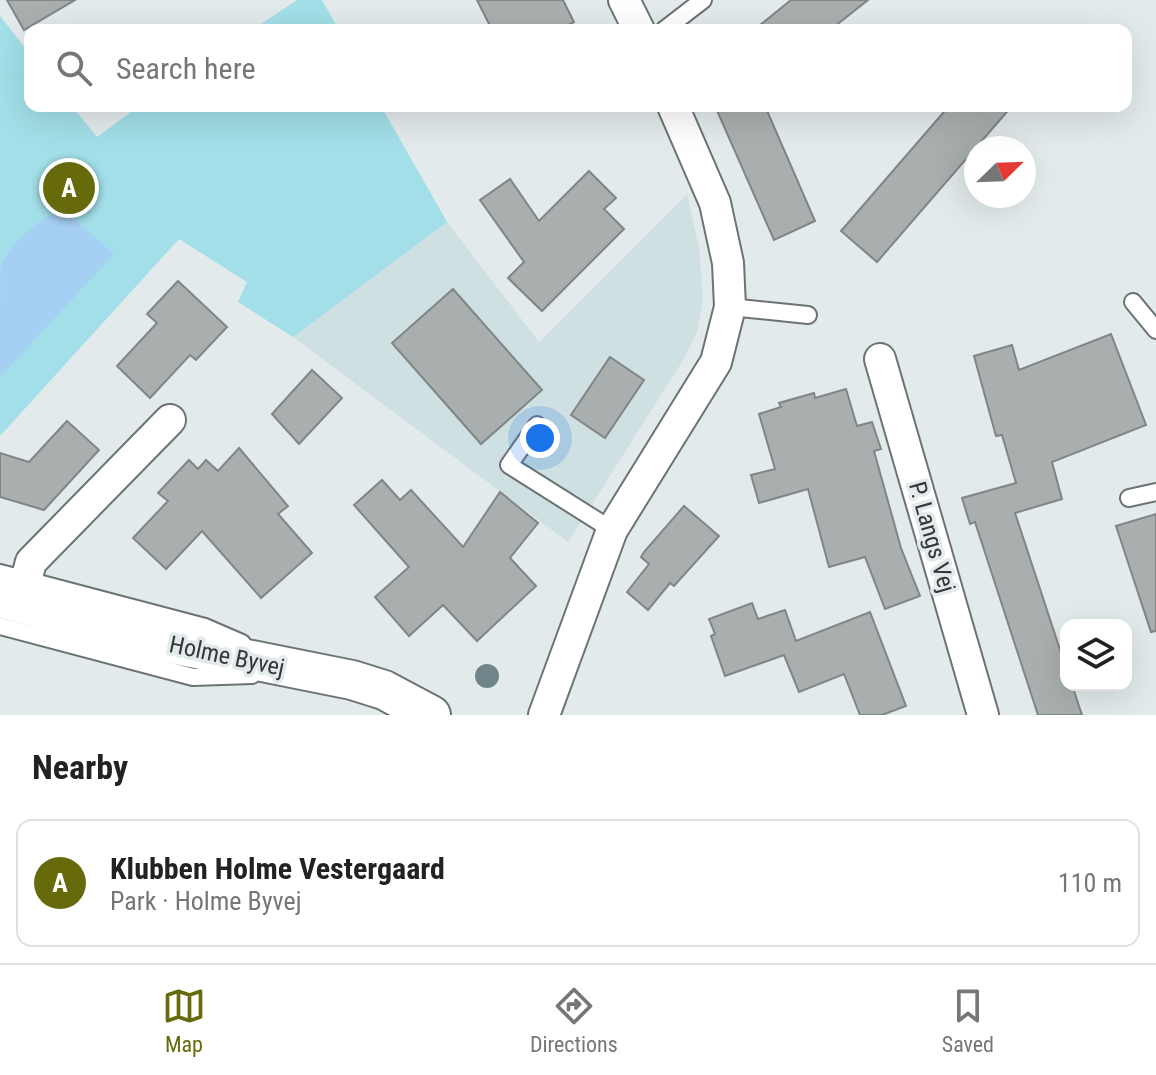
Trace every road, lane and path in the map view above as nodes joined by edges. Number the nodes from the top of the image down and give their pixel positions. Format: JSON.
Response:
{"nodes":[{"id":1,"x":624,"y":0,"type":"edge"},
{"id":2,"x":703,"y":0,"type":"edge"},
{"id":3,"x":636,"y":24,"type":"edge"},
{"id":4,"x":672,"y":24,"type":"edge"},
{"id":5,"x":676,"y":112,"type":"edge"},
{"id":6,"x":1133,"y":302,"type":"dead end"},
{"id":7,"x":730,"y":307,"type":"junction"},
{"id":8,"x":808,"y":315,"type":"dead end"},
{"id":9,"x":1156,"y":330,"type":"edge"},
{"id":10,"x":880,"y":359,"type":"dead end"},
{"id":11,"x":170,"y":420,"type":"dead end"},
{"id":12,"x":537,"y":425,"type":"dead end"},
{"id":13,"x":1156,"y":492,"type":"edge"},
{"id":14,"x":1129,"y":498,"type":"dead end"},
{"id":15,"x":612,"y":530,"type":"junction"},
{"id":16,"x":9,"y":596,"type":"edge"},
{"id":17,"x":431,"y":715,"type":"edge"},
{"id":18,"x":544,"y":715,"type":"edge"},
{"id":19,"x":983,"y":715,"type":"edge"}],
"edges":[{"from":1,"to":3,"type":"street"},
{"from":2,"to":4,"type":"lane"},
{"from":5,"to":7,"type":"street"},
{"from":6,"to":9,"type":"lane"},
{"from":7,"to":8,"type":"lane"},
{"from":7,"to":15,"type":"street"},
{"from":10,"to":19,"type":"street","name":"P. Langs Vej"},
{"from":11,"to":16,"type":"street","name":"Holme Byvej"},
{"from":12,"to":15,"type":"lane"},
{"from":13,"to":14,"type":"lane"},
{"from":15,"to":18,"type":"street"},
{"from":16,"to":17,"type":"street","name":"Holme Byvej"}]}
